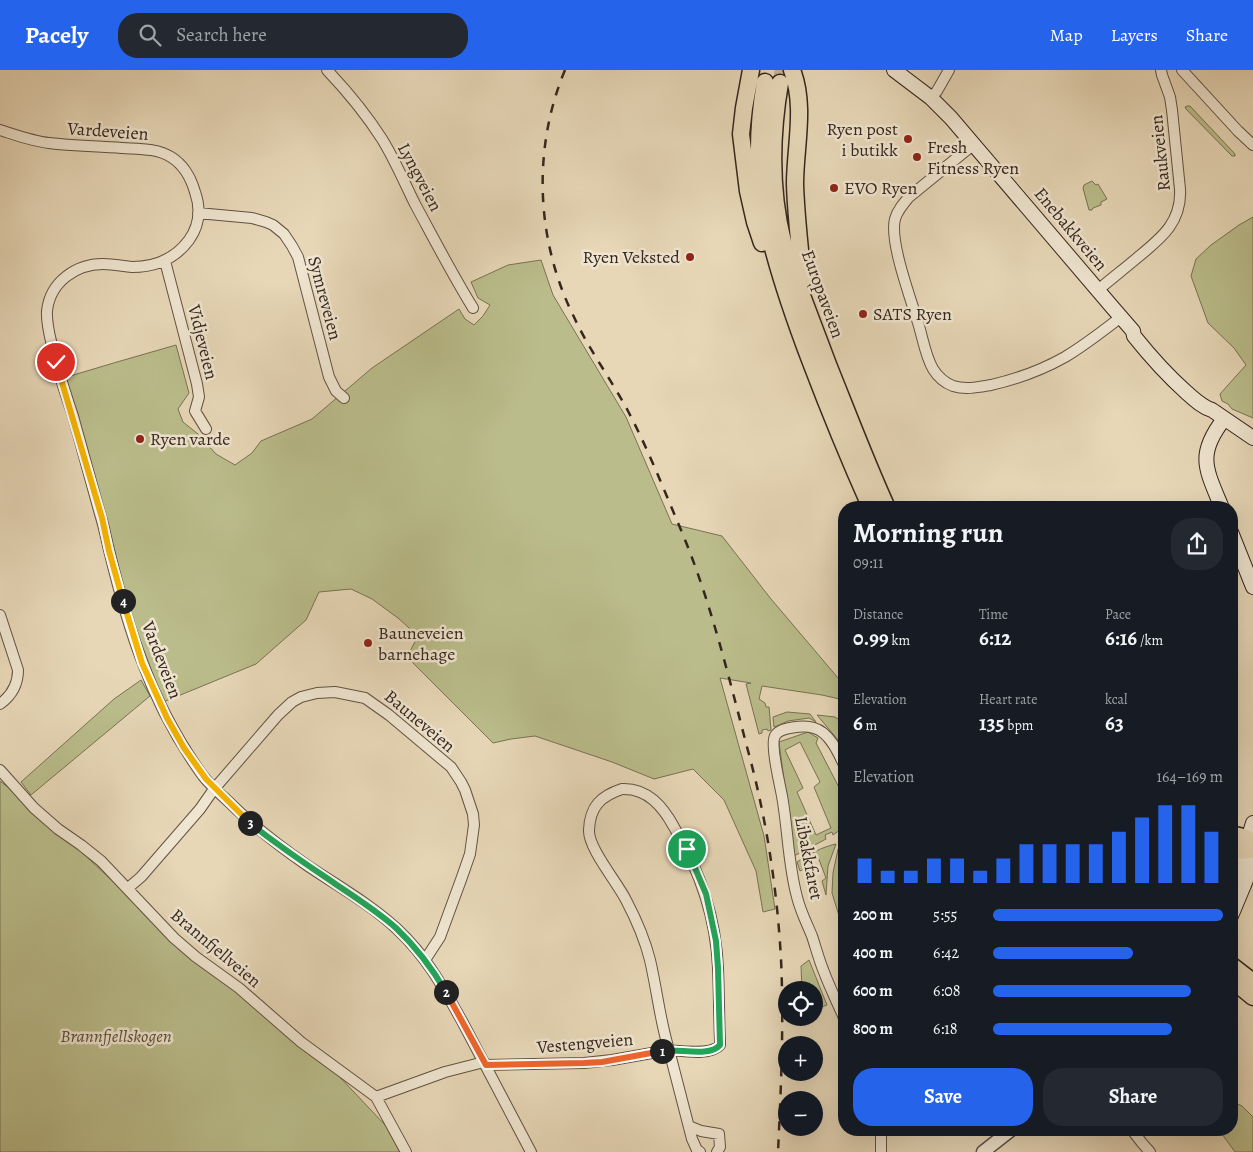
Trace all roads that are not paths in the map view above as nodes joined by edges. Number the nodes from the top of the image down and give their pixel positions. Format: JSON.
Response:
{"nodes":[{"id":1,"x":327,"y":70,"type":"edge"},
{"id":2,"x":751,"y":70,"type":"edge"},
{"id":3,"x":792,"y":70,"type":"tunnel mouth"},
{"id":4,"x":894,"y":70,"type":"edge"},
{"id":5,"x":949,"y":70,"type":"edge"},
{"id":6,"x":1161,"y":70,"type":"edge"},
{"id":7,"x":1182,"y":70,"type":"edge"},
{"id":8,"x":931,"y":98,"type":"junction"},
{"id":9,"x":0,"y":130,"type":"edge"},
{"id":10,"x":974,"y":144,"type":"junction"},
{"id":11,"x":1253,"y":145,"type":"edge"},
{"id":12,"x":198,"y":213,"type":"junction"},
{"id":13,"x":165,"y":260,"type":"junction"},
{"id":14,"x":1098,"y":290,"type":"junction"},
{"id":15,"x":786,"y":295,"type":"junction"},
{"id":16,"x":804,"y":300,"type":"junction"},
{"id":17,"x":473,"y":308,"type":"dead end"},
{"id":18,"x":1121,"y":317,"type":"junction"},
{"id":19,"x":344,"y":398,"type":"dead end"},
{"id":20,"x":1224,"y":419,"type":"junction"},
{"id":21,"x":206,"y":429,"type":"dead end"},
{"id":22,"x":1253,"y":438,"type":"edge"},
{"id":23,"x":868,"y":501,"type":"edge"},
{"id":24,"x":884,"y":501,"type":"edge"},
{"id":25,"x":1219,"y":501,"type":"edge"},
{"id":26,"x":1238,"y":550,"type":"edge"},
{"id":27,"x":1253,"y":587,"type":"edge"},
{"id":28,"x":0,"y":615,"type":"edge"},
{"id":29,"x":0,"y":704,"type":"edge"},
{"id":30,"x":838,"y":754,"type":"edge"},
{"id":31,"x":0,"y":770,"type":"edge"},
{"id":32,"x":214,"y":788,"type":"junction"},
{"id":33,"x":1253,"y":823,"type":"edge"},
{"id":34,"x":1247,"y":848,"type":"edge"},
{"id":35,"x":1238,"y":871,"type":"edge"},
{"id":36,"x":128,"y":888,"type":"junction"},
{"id":37,"x":1238,"y":888,"type":"edge"},
{"id":38,"x":425,"y":960,"type":"junction"},
{"id":39,"x":1238,"y":970,"type":"edge"},
{"id":40,"x":1253,"y":982,"type":"edge"},
{"id":41,"x":1238,"y":985,"type":"edge"},
{"id":42,"x":1253,"y":997,"type":"edge"},
{"id":43,"x":838,"y":1004,"type":"edge"},
{"id":44,"x":669,"y":1050,"type":"junction"},
{"id":45,"x":485,"y":1063,"type":"junction"},
{"id":46,"x":376,"y":1097,"type":"junction"},
{"id":47,"x":689,"y":1126,"type":"junction"},
{"id":48,"x":881,"y":1136,"type":"edge"},
{"id":49,"x":1003,"y":1136,"type":"edge"},
{"id":50,"x":1136,"y":1136,"type":"edge"},
{"id":51,"x":406,"y":1152,"type":"edge"},
{"id":52,"x":531,"y":1152,"type":"edge"},
{"id":53,"x":700,"y":1152,"type":"edge"},
{"id":54,"x":718,"y":1152,"type":"edge"},
{"id":55,"x":881,"y":1152,"type":"edge"},
{"id":56,"x":983,"y":1152,"type":"edge"},
{"id":57,"x":1150,"y":1152,"type":"edge"}],
"edges":[{"from":1,"to":17,"type":"street","name":"Lyngveien"},
{"from":2,"to":15,"type":"highway"},
{"from":3,"to":16,"type":"highway"},
{"from":4,"to":8,"type":"main road","name":"Enebakkveien"},
{"from":5,"to":8,"type":"street"},
{"from":6,"to":14,"type":"street","name":"Raukveien"},
{"from":7,"to":11,"type":"street"},
{"from":8,"to":10,"type":"main road","name":"Enebakkveien"},
{"from":9,"to":12,"type":"street","name":"Vardeveien"},
{"from":10,"to":14,"type":"main road","name":"Enebakkveien"},
{"from":10,"to":18,"type":"street"},
{"from":12,"to":13,"type":"street","name":"Vardeveien"},
{"from":12,"to":19,"type":"street","name":"Symreveien"},
{"from":13,"to":21,"type":"street","name":"Vidjeveien"},
{"from":13,"to":32,"type":"street","name":"Vardeveien"},
{"from":14,"to":18,"type":"main road","name":"Enebakkveien"},
{"from":15,"to":16,"type":"highway","name":"Europaveien"},
{"from":15,"to":23,"type":"highway","name":"Europaveien"},
{"from":16,"to":24,"type":"highway","name":"Europaveien"},
{"from":18,"to":20,"type":"main road","name":"Enebakkveien"},
{"from":20,"to":22,"type":"main road","name":"Enebakkveien"},
{"from":20,"to":25,"type":"main road"},
{"from":26,"to":27,"type":"main road"},
{"from":28,"to":29,"type":"street"},
{"from":30,"to":43,"type":"street","name":"Libakkfaret"},
{"from":31,"to":36,"type":"street","name":"Brannfjellveien"},
{"from":32,"to":36,"type":"street","name":"Bauneveien"},
{"from":32,"to":38,"type":"street","name":"Vardeveien"},
{"from":32,"to":38,"type":"street","name":"Bauneveien"},
{"from":33,"to":34,"type":"main road"},
{"from":34,"to":35,"type":"main road"},
{"from":34,"to":37,"type":"main road"},
{"from":36,"to":46,"type":"street","name":"Brannfjellveien"},
{"from":38,"to":45,"type":"street","name":"Vardeveien"},
{"from":39,"to":40,"type":"highway"},
{"from":41,"to":42,"type":"highway"},
{"from":44,"to":44,"type":"street","name":"Vestengveien"},
{"from":44,"to":45,"type":"street","name":"Vestengveien"},
{"from":44,"to":47,"type":"street"},
{"from":45,"to":46,"type":"street","name":"Vestengveien"},
{"from":45,"to":52,"type":"street","name":"Vardeveien"},
{"from":46,"to":51,"type":"street","name":"Brannfjellveien"},
{"from":47,"to":53,"type":"street"},
{"from":47,"to":54,"type":"street"},
{"from":48,"to":55,"type":"street"},
{"from":49,"to":56,"type":"street"},
{"from":50,"to":57,"type":"street"}]}
